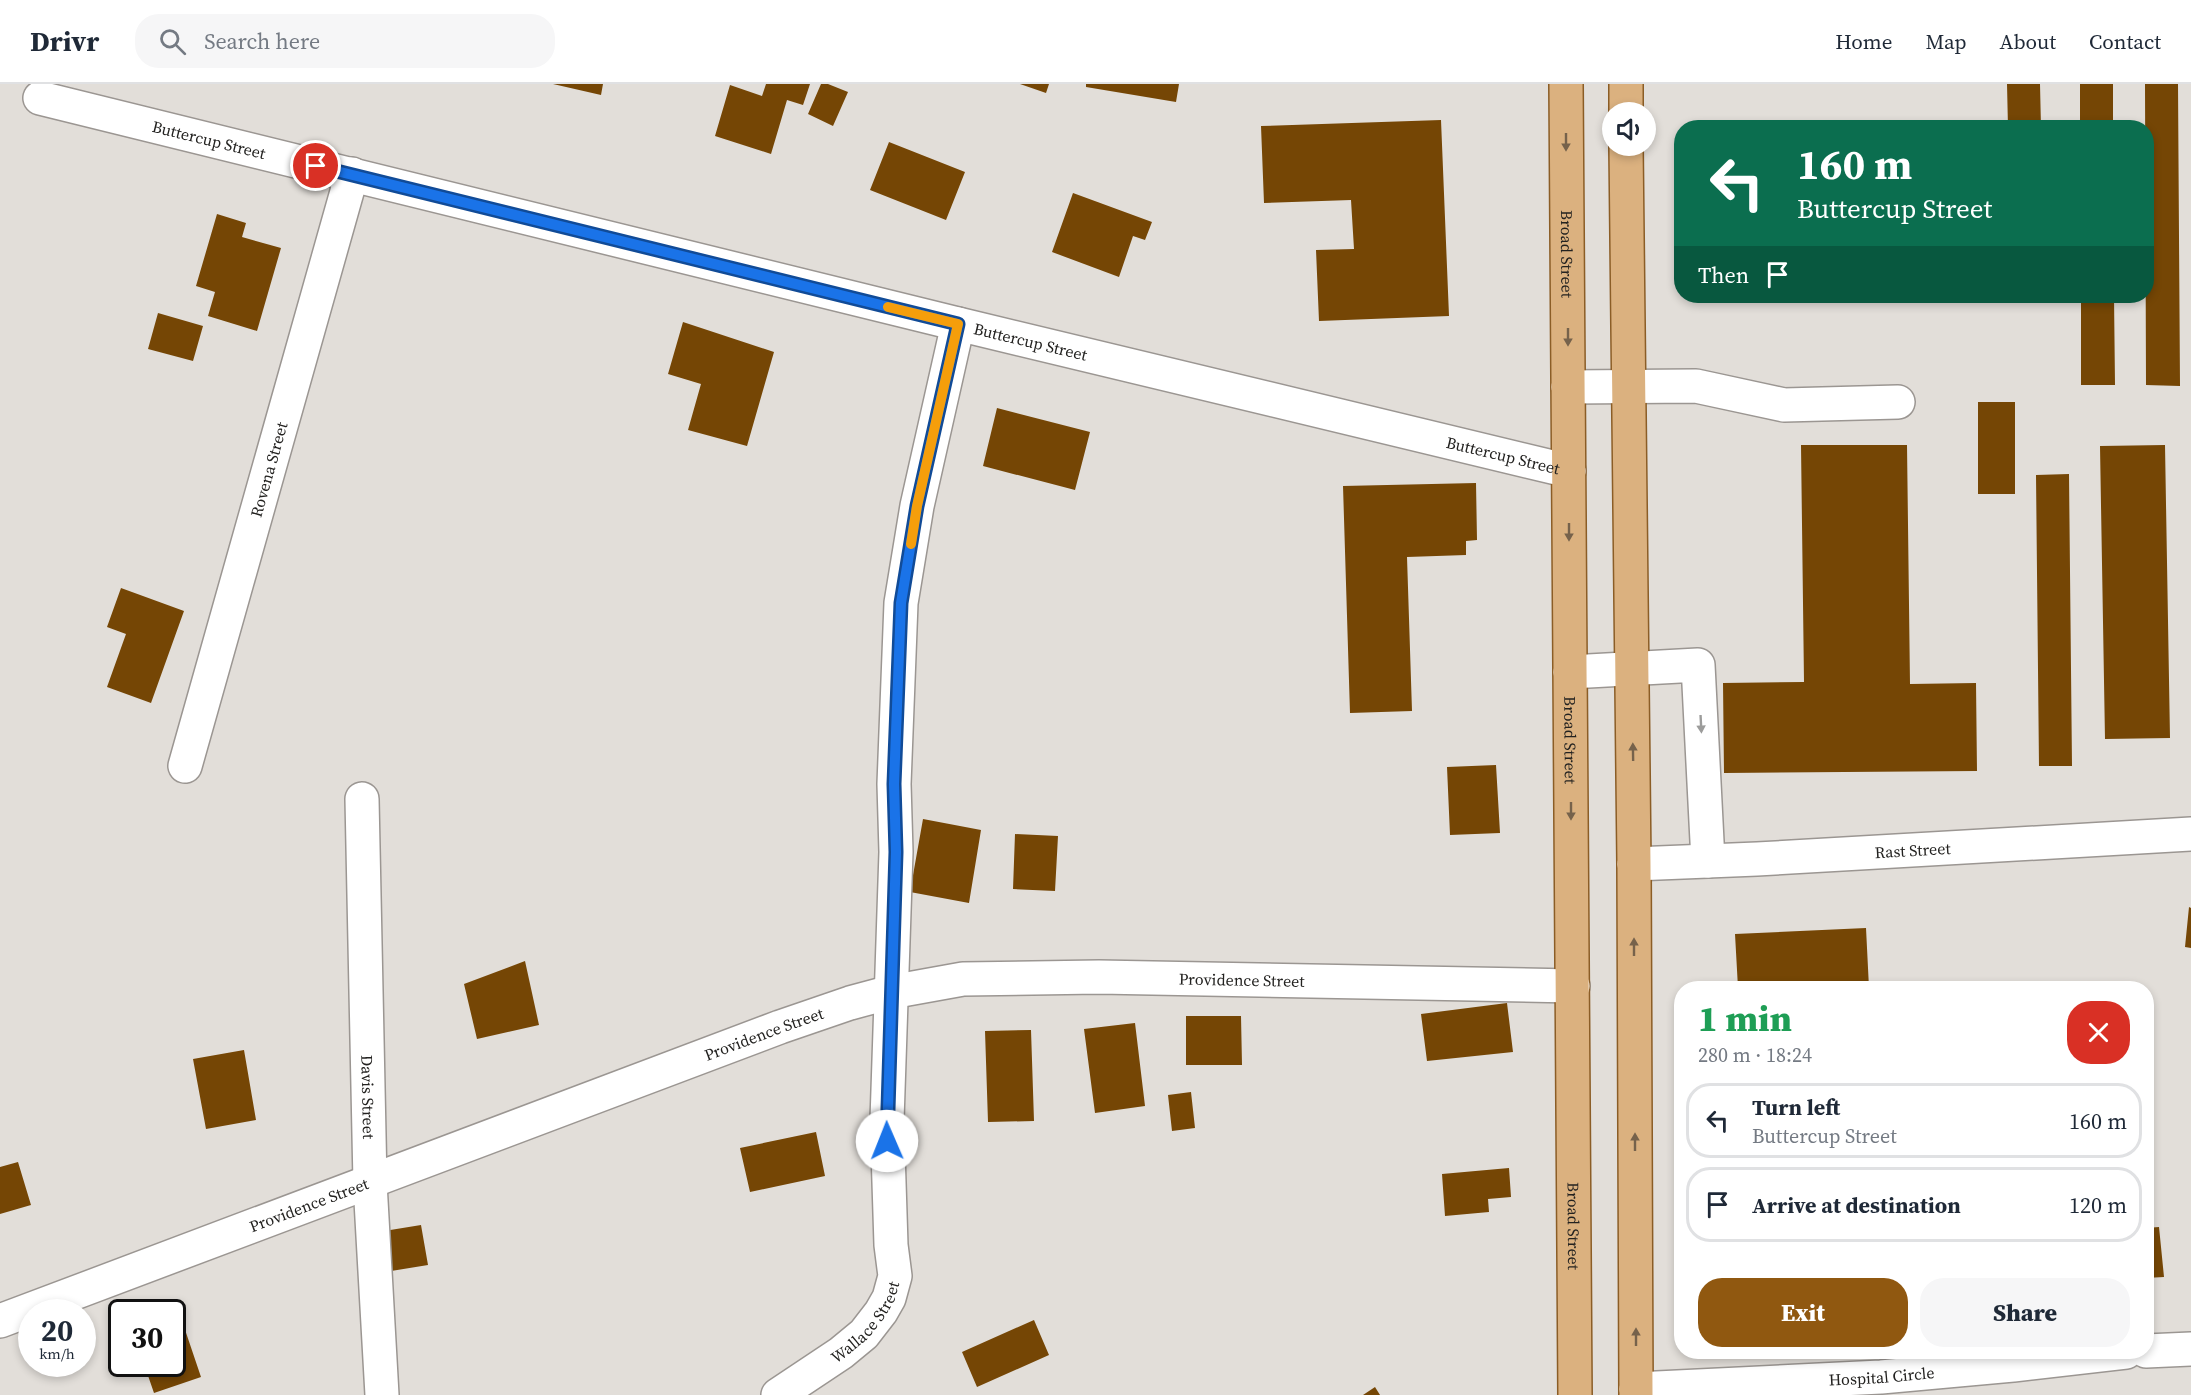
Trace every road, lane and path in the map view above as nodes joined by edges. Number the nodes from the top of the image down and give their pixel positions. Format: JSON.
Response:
{"nodes":[{"id":1,"x":1566,"y":84,"type":"edge"},
{"id":2,"x":1626,"y":84,"type":"edge"},
{"id":3,"x":40,"y":98,"type":"dead end"},
{"id":4,"x":1626,"y":102,"type":"edge"},
{"id":5,"x":1626,"y":156,"type":"edge"},
{"id":6,"x":352,"y":174,"type":"junction"},
{"id":7,"x":958,"y":324,"type":"junction"},
{"id":8,"x":1568,"y":387,"type":"junction"},
{"id":9,"x":1629,"y":387,"type":"junction"},
{"id":10,"x":1898,"y":402,"type":"dead end"},
{"id":11,"x":1569,"y":471,"type":"junction"},
{"id":12,"x":1632,"y":668,"type":"junction"},
{"id":13,"x":1570,"y":672,"type":"junction"},
{"id":14,"x":185,"y":766,"type":"dead end"},
{"id":15,"x":362,"y":799,"type":"dead end"},
{"id":16,"x":2191,"y":834,"type":"edge"},
{"id":17,"x":1708,"y":861,"type":"junction"},
{"id":18,"x":1634,"y":864,"type":"junction"},
{"id":19,"x":1572,"y":986,"type":"junction"},
{"id":20,"x":891,"y":992,"type":"junction"},
{"id":21,"x":370,"y":1183,"type":"junction"},
{"id":22,"x":0,"y":1321,"type":"edge"},
{"id":23,"x":2191,"y":1350,"type":"edge"},
{"id":24,"x":2154,"y":1351,"type":"edge"},
{"id":25,"x":2065,"y":1359,"type":"edge"},
{"id":26,"x":1636,"y":1392,"type":"edge"},
{"id":27,"x":382,"y":1395,"type":"edge"},
{"id":28,"x":778,"y":1395,"type":"edge"},
{"id":29,"x":1575,"y":1395,"type":"edge"}],
"edges":[{"from":1,"to":8,"type":"main road","name":"Broad Street","one_way":true},
{"from":2,"to":4,"type":"main road"},
{"from":3,"to":6,"type":"street","name":"Buttercup Street"},
{"from":5,"to":9,"type":"main road"},
{"from":6,"to":7,"type":"street","name":"Buttercup Street"},
{"from":6,"to":14,"type":"street","name":"Rovena Street"},
{"from":7,"to":11,"type":"street","name":"Buttercup Street"},
{"from":7,"to":20,"type":"street","name":"Wallace Street"},
{"from":8,"to":9,"type":"street"},
{"from":8,"to":11,"type":"main road","name":"Broad Street"},
{"from":9,"to":10,"type":"street"},
{"from":9,"to":12,"type":"main road"},
{"from":11,"to":13,"type":"main road","name":"Broad Street","one_way":true},
{"from":12,"to":13,"type":"street"},
{"from":12,"to":17,"type":"street","one_way":true},
{"from":18,"to":12,"type":"main road","one_way":true},
{"from":13,"to":19,"type":"main road","name":"Broad Street","one_way":true},
{"from":15,"to":21,"type":"street","name":"Davis Street"},
{"from":16,"to":17,"type":"street","name":"Rast Street"},
{"from":17,"to":18,"type":"street","name":"Rast Street"},
{"from":26,"to":18,"type":"main road","one_way":true},
{"from":19,"to":20,"type":"street","name":"Providence Street"},
{"from":19,"to":29,"type":"main road","name":"Broad Street"},
{"from":20,"to":21,"type":"street","name":"Providence Street"},
{"from":20,"to":28,"type":"street","name":"Wallace Street"},
{"from":21,"to":22,"type":"street","name":"Providence Street"},
{"from":21,"to":27,"type":"street","name":"Davis Street"},
{"from":23,"to":24,"type":"street"},
{"from":25,"to":26,"type":"street","name":"Hospital Circle"}]}
